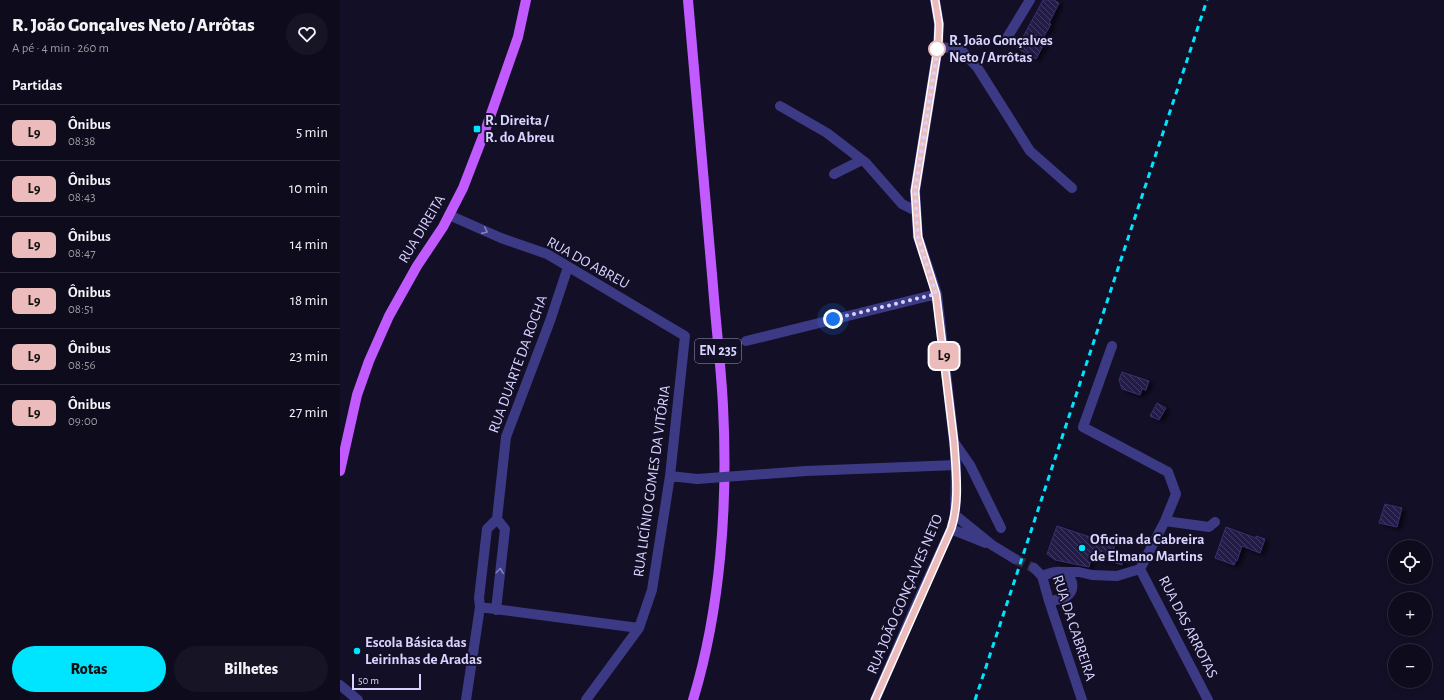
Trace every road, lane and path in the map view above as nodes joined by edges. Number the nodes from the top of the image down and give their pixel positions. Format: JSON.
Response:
{"nodes":[{"id":1,"x":526,"y":0,"type":"edge"},
{"id":2,"x":688,"y":0,"type":"edge"},
{"id":3,"x":935,"y":0,"type":"edge"},
{"id":4,"x":1030,"y":0,"type":"edge"},
{"id":5,"x":1008,"y":36,"type":"dead end"},
{"id":6,"x":938,"y":47,"type":"junction"},
{"id":7,"x":780,"y":106,"type":"dead end"},
{"id":8,"x":862,"y":160,"type":"junction"},
{"id":9,"x":834,"y":174,"type":"dead end"},
{"id":10,"x":1072,"y":188,"type":"dead end"},
{"id":11,"x":916,"y":211,"type":"junction"},
{"id":12,"x":449,"y":215,"type":"junction"},
{"id":13,"x":568,"y":267,"type":"junction"},
{"id":14,"x":936,"y":294,"type":"junction"},
{"id":15,"x":685,"y":336,"type":"joint"},
{"id":16,"x":746,"y":341,"type":"dead end"},
{"id":17,"x":1112,"y":346,"type":"dead end"},
{"id":18,"x":954,"y":442,"type":"junction"},
{"id":19,"x":956,"y":466,"type":"junction"},
{"id":20,"x":340,"y":471,"type":"edge"},
{"id":21,"x":670,"y":476,"type":"junction"},
{"id":22,"x":956,"y":515,"type":"junction"},
{"id":23,"x":497,"y":519,"type":"junction"},
{"id":24,"x":1165,"y":521,"type":"junction"},
{"id":25,"x":1215,"y":522,"type":"dead end"},
{"id":26,"x":1001,"y":528,"type":"dead end"},
{"id":27,"x":951,"y":529,"type":"junction"},
{"id":28,"x":992,"y":545,"type":"junction"},
{"id":29,"x":1015,"y":559,"type":"tunnel mouth"},
{"id":30,"x":1034,"y":568,"type":"tunnel mouth"},
{"id":31,"x":1140,"y":569,"type":"junction"},
{"id":32,"x":1063,"y":572,"type":"junction"},
{"id":33,"x":1092,"y":575,"type":"junction"},
{"id":34,"x":1042,"y":576,"type":"junction"},
{"id":35,"x":1073,"y":586,"type":"junction"},
{"id":36,"x":1049,"y":601,"type":"junction"},
{"id":37,"x":480,"y":607,"type":"junction"},
{"id":38,"x":496,"y":610,"type":"junction"},
{"id":39,"x":639,"y":628,"type":"junction"},
{"id":40,"x":340,"y":685,"type":"edge"},
{"id":41,"x":358,"y":700,"type":"edge"},
{"id":42,"x":466,"y":700,"type":"edge"},
{"id":43,"x":586,"y":700,"type":"edge"},
{"id":44,"x":693,"y":700,"type":"edge"},
{"id":45,"x":875,"y":700,"type":"edge"},
{"id":46,"x":1082,"y":700,"type":"edge"},
{"id":47,"x":1208,"y":700,"type":"edge"}],
"edges":[{"from":1,"to":12,"type":"main road","name":"RUA DIREITA"},
{"from":2,"to":44,"type":"main road","number":"EN 235"},
{"from":3,"to":6,"type":"street","name":"RUA JOÃO GONÇALVES NETO"},
{"from":4,"to":5,"type":"street"},
{"from":6,"to":10,"type":"street"},
{"from":6,"to":11,"type":"street","name":"RUA JOÃO GONÇALVES NETO"},
{"from":7,"to":8,"type":"street"},
{"from":8,"to":9,"type":"street"},
{"from":8,"to":11,"type":"street"},
{"from":11,"to":14,"type":"street","name":"RUA JOÃO GONÇALVES NETO"},
{"from":12,"to":13,"type":"street","name":"RUA DO ABREU","one_way":true},
{"from":12,"to":20,"type":"main road","name":"RUA DIREITA"},
{"from":13,"to":15,"type":"street","name":"RUA DO ABREU"},
{"from":13,"to":23,"type":"street","name":"RUA DUARTE DA ROCHA"},
{"from":14,"to":16,"type":"street"},
{"from":14,"to":18,"type":"street","name":"RUA JOÃO GONÇALVES NETO"},
{"from":15,"to":21,"type":"street","name":"RUA LICÍNIO GOMES DA VITÓRIA"},
{"from":17,"to":24,"type":"street"},
{"from":18,"to":19,"type":"street","name":"RUA JOÃO GONÇALVES NETO"},
{"from":18,"to":26,"type":"street"},
{"from":19,"to":21,"type":"street","bridge":true},
{"from":19,"to":22,"type":"street","name":"RUA JOÃO GONÇALVES NETO"},
{"from":21,"to":39,"type":"street","name":"RUA LICÍNIO GOMES DA VITÓRIA"},
{"from":22,"to":27,"type":"street","name":"RUA JOÃO GONÇALVES NETO"},
{"from":22,"to":28,"type":"street"},
{"from":23,"to":37,"type":"street"},
{"from":38,"to":23,"type":"street","one_way":true},
{"from":24,"to":25,"type":"street"},
{"from":24,"to":31,"type":"street"},
{"from":27,"to":28,"type":"street"},
{"from":27,"to":45,"type":"street","name":"RUA JOÃO GONÇALVES NETO"},
{"from":28,"to":29,"type":"street"},
{"from":30,"to":34,"type":"street","name":"RUA DA CABREIRA"},
{"from":31,"to":33,"type":"street"},
{"from":31,"to":47,"type":"street","name":"RUA DAS ARROTAS"},
{"from":32,"to":33,"type":"street"},
{"from":32,"to":34,"type":"street"},
{"from":32,"to":35,"type":"street"},
{"from":33,"to":35,"type":"street"},
{"from":34,"to":36,"type":"street","name":"RUA DA CABREIRA"},
{"from":35,"to":36,"type":"street"},
{"from":36,"to":46,"type":"street","name":"RUA DA CABREIRA"},
{"from":37,"to":38,"type":"street"},
{"from":37,"to":42,"type":"street"},
{"from":38,"to":39,"type":"street"},
{"from":39,"to":43,"type":"street","name":"RUA LICÍNIO GOMES DA VITÓRIA"},
{"from":40,"to":41,"type":"street"}]}
